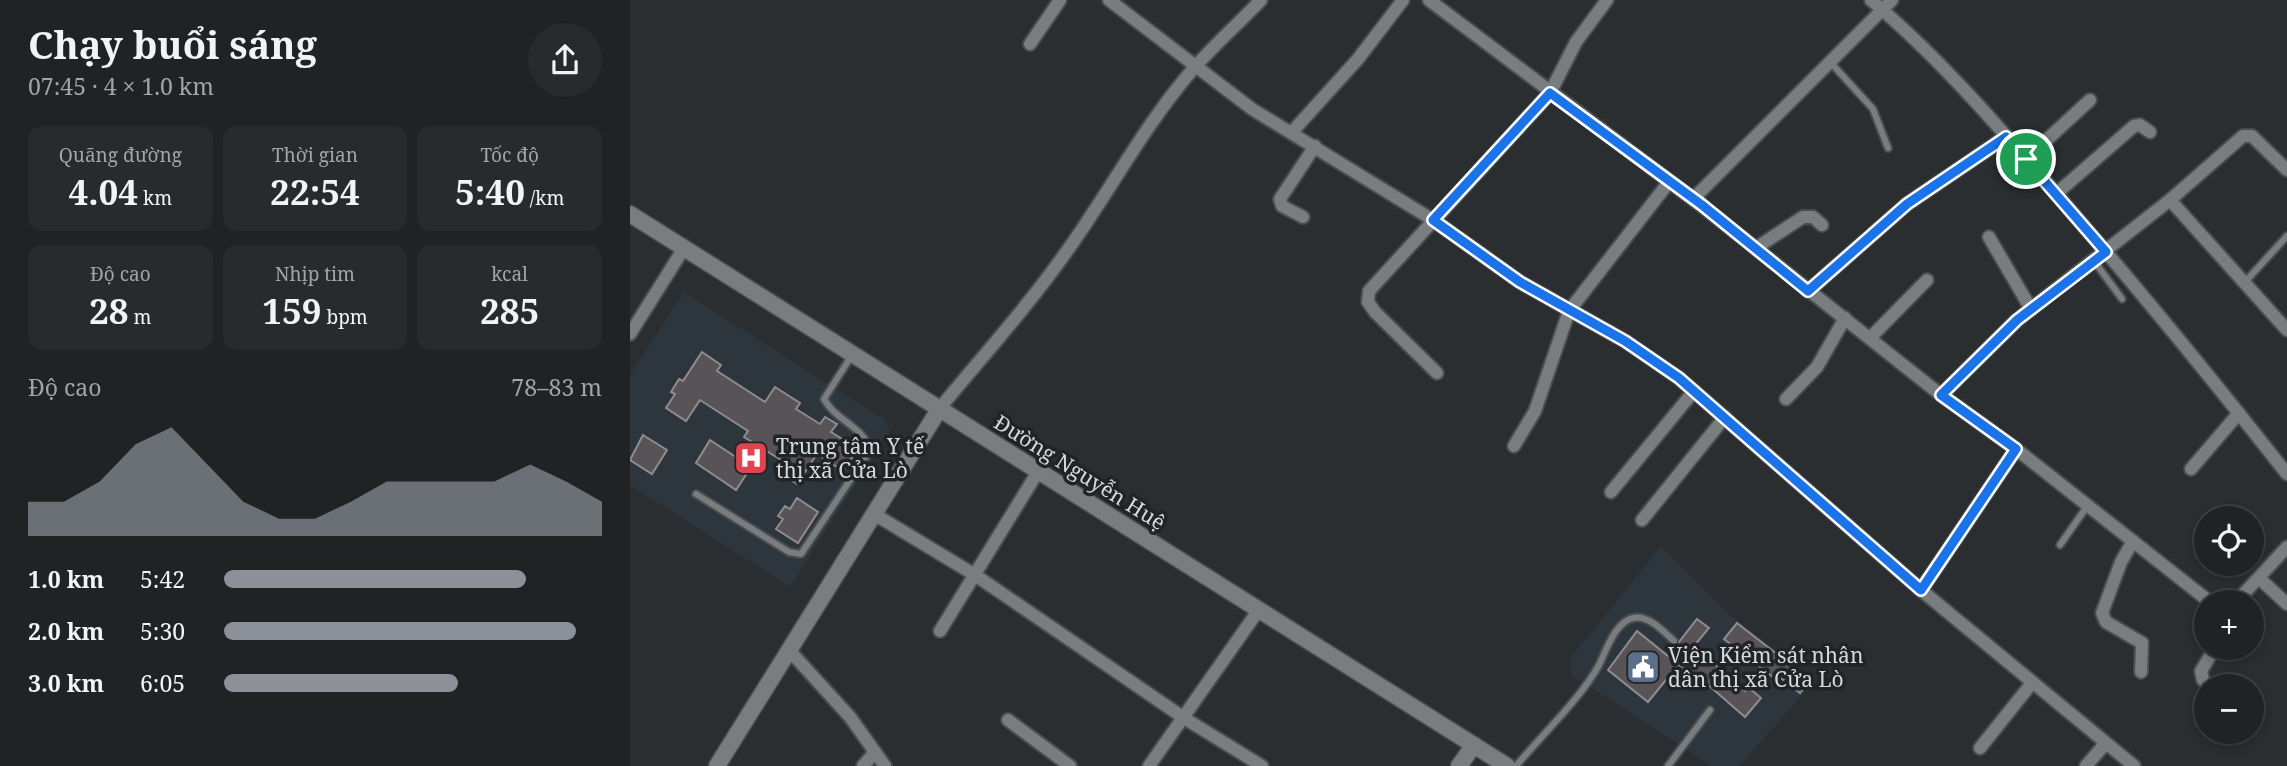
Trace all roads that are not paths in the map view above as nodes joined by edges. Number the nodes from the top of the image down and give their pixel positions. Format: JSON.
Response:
{"nodes":[{"id":1,"x":1060,"y":0,"type":"edge"},
{"id":2,"x":1109,"y":0,"type":"edge"},
{"id":3,"x":1261,"y":0,"type":"edge"},
{"id":4,"x":1403,"y":0,"type":"edge"},
{"id":5,"x":1429,"y":0,"type":"edge"},
{"id":6,"x":1607,"y":0,"type":"edge"},
{"id":7,"x":1871,"y":0,"type":"edge"},
{"id":8,"x":1888,"y":5,"type":"edge"},
{"id":9,"x":1030,"y":44,"type":"dead end"},
{"id":10,"x":1831,"y":62,"type":"junction"},
{"id":11,"x":1195,"y":67,"type":"junction"},
{"id":12,"x":1550,"y":93,"type":"junction"},
{"id":13,"x":2090,"y":100,"type":"dead end"},
{"id":14,"x":1292,"y":132,"type":"junction"},
{"id":15,"x":2150,"y":132,"type":"dead end"},
{"id":16,"x":2006,"y":137,"type":"junction"},
{"id":17,"x":1315,"y":146,"type":"junction"},
{"id":18,"x":1888,"y":148,"type":"dead end"},
{"id":19,"x":2026,"y":159,"type":"junction"},
{"id":20,"x":2287,"y":170,"type":"edge"},
{"id":21,"x":1669,"y":182,"type":"junction"},
{"id":22,"x":2057,"y":193,"type":"junction"},
{"id":23,"x":1693,"y":199,"type":"junction"},
{"id":24,"x":2170,"y":200,"type":"junction"},
{"id":25,"x":630,"y":214,"type":"edge"},
{"id":26,"x":1303,"y":217,"type":"dead end"},
{"id":27,"x":1433,"y":220,"type":"junction"},
{"id":28,"x":1822,"y":225,"type":"dead end"},
{"id":29,"x":2287,"y":236,"type":"edge"},
{"id":30,"x":1989,"y":237,"type":"dead end"},
{"id":31,"x":684,"y":248,"type":"junction"},
{"id":32,"x":1756,"y":248,"type":"junction"},
{"id":33,"x":2106,"y":252,"type":"junction"},
{"id":34,"x":2094,"y":261,"type":"junction"},
{"id":35,"x":1927,"y":279,"type":"dead end"},
{"id":36,"x":2244,"y":283,"type":"junction"},
{"id":37,"x":1808,"y":291,"type":"junction"},
{"id":38,"x":2122,"y":299,"type":"dead end"},
{"id":39,"x":2031,"y":309,"type":"junction"},
{"id":40,"x":1569,"y":311,"type":"junction"},
{"id":41,"x":1845,"y":318,"type":"junction"},
{"id":42,"x":2287,"y":331,"type":"edge"},
{"id":43,"x":630,"y":334,"type":"edge"},
{"id":44,"x":1870,"y":338,"type":"junction"},
{"id":45,"x":853,"y":354,"type":"junction"},
{"id":46,"x":1437,"y":373,"type":"dead end"},
{"id":47,"x":1694,"y":391,"type":"junction"},
{"id":48,"x":1941,"y":395,"type":"junction"},
{"id":49,"x":1786,"y":398,"type":"dead end"},
{"id":50,"x":940,"y":408,"type":"junction"},
{"id":51,"x":2239,"y":413,"type":"junction"},
{"id":52,"x":1725,"y":417,"type":"junction"},
{"id":53,"x":1514,"y":446,"type":"dead end"},
{"id":54,"x":2016,"y":449,"type":"junction"},
{"id":55,"x":2191,"y":468,"type":"dead end"},
{"id":56,"x":1039,"y":470,"type":"junction"},
{"id":57,"x":2287,"y":474,"type":"edge"},
{"id":58,"x":1611,"y":492,"type":"dead end"},
{"id":59,"x":696,"y":495,"type":"dead end"},
{"id":60,"x":2088,"y":505,"type":"junction"},
{"id":61,"x":874,"y":514,"type":"junction"},
{"id":62,"x":1642,"y":520,"type":"dead end"},
{"id":63,"x":2133,"y":541,"type":"junction"},
{"id":64,"x":2060,"y":545,"type":"dead end"},
{"id":65,"x":2287,"y":547,"type":"edge"},
{"id":66,"x":975,"y":575,"type":"junction"},
{"id":67,"x":2259,"y":578,"type":"junction"},
{"id":68,"x":1921,"y":590,"type":"junction"},
{"id":69,"x":2195,"y":590,"type":"edge"},
{"id":70,"x":2248,"y":590,"type":"edge"},
{"id":71,"x":2287,"y":604,"type":"edge"},
{"id":72,"x":1258,"y":611,"type":"junction"},
{"id":73,"x":940,"y":631,"type":"dead end"},
{"id":74,"x":1674,"y":640,"type":"dead end"},
{"id":75,"x":789,"y":650,"type":"junction"},
{"id":76,"x":2141,"y":672,"type":"dead end"},
{"id":77,"x":2032,"y":683,"type":"junction"},
{"id":78,"x":1710,"y":710,"type":"dead end"},
{"id":79,"x":1184,"y":718,"type":"junction"},
{"id":80,"x":1008,"y":720,"type":"dead end"},
{"id":81,"x":2105,"y":744,"type":"junction"},
{"id":82,"x":1474,"y":745,"type":"junction"},
{"id":83,"x":1980,"y":748,"type":"dead end"},
{"id":84,"x":875,"y":752,"type":"junction"},
{"id":85,"x":717,"y":766,"type":"edge"},
{"id":86,"x":863,"y":766,"type":"edge"},
{"id":87,"x":885,"y":766,"type":"edge"},
{"id":88,"x":1070,"y":766,"type":"edge"},
{"id":89,"x":1149,"y":766,"type":"edge"},
{"id":90,"x":1262,"y":766,"type":"edge"},
{"id":91,"x":1459,"y":766,"type":"edge"},
{"id":92,"x":1507,"y":766,"type":"edge"},
{"id":93,"x":1516,"y":766,"type":"edge"},
{"id":94,"x":1668,"y":766,"type":"edge"},
{"id":95,"x":2086,"y":766,"type":"edge"},
{"id":96,"x":2134,"y":766,"type":"edge"}],
"edges":[{"from":1,"to":9,"type":"street"},
{"from":2,"to":11,"type":"street"},
{"from":3,"to":11,"type":"street"},
{"from":4,"to":14,"type":"street"},
{"from":5,"to":12,"type":"street"},
{"from":6,"to":12,"type":"street"},
{"from":7,"to":8,"type":"street"},
{"from":8,"to":10,"type":"street"},
{"from":8,"to":16,"type":"street"},
{"from":10,"to":18,"type":"lane"},
{"from":10,"to":23,"type":"street"},
{"from":11,"to":14,"type":"street"},
{"from":11,"to":50,"type":"street"},
{"from":12,"to":21,"type":"street"},
{"from":12,"to":27,"type":"street"},
{"from":13,"to":19,"type":"street"},
{"from":14,"to":17,"type":"street"},
{"from":15,"to":22,"type":"street"},
{"from":16,"to":19,"type":"street"},
{"from":16,"to":37,"type":"street"},
{"from":17,"to":26,"type":"street"},
{"from":17,"to":27,"type":"street"},
{"from":19,"to":22,"type":"street"},
{"from":20,"to":24,"type":"street"},
{"from":21,"to":23,"type":"street"},
{"from":21,"to":40,"type":"street"},
{"from":22,"to":33,"type":"street"},
{"from":23,"to":32,"type":"street"},
{"from":24,"to":33,"type":"street"},
{"from":24,"to":36,"type":"street"},
{"from":25,"to":31,"type":"street","name":"Đường Nguyễn Huệ"},
{"from":27,"to":40,"type":"street"},
{"from":27,"to":46,"type":"street"},
{"from":28,"to":32,"type":"street"},
{"from":29,"to":36,"type":"lane"},
{"from":30,"to":39,"type":"street"},
{"from":31,"to":43,"type":"street"},
{"from":31,"to":45,"type":"street","name":"Đường Nguyễn Huệ"},
{"from":32,"to":37,"type":"street"},
{"from":33,"to":34,"type":"street"},
{"from":33,"to":51,"type":"street"},
{"from":34,"to":38,"type":"lane"},
{"from":34,"to":39,"type":"street"},
{"from":35,"to":44,"type":"street"},
{"from":36,"to":42,"type":"street"},
{"from":37,"to":41,"type":"street"},
{"from":39,"to":48,"type":"street"},
{"from":40,"to":47,"type":"street"},
{"from":40,"to":53,"type":"street"},
{"from":41,"to":44,"type":"street"},
{"from":41,"to":49,"type":"street"},
{"from":44,"to":48,"type":"street"},
{"from":45,"to":50,"type":"street","name":"Đường Nguyễn Huệ"},
{"from":45,"to":59,"type":"lane"},
{"from":47,"to":52,"type":"street"},
{"from":47,"to":58,"type":"street"},
{"from":48,"to":54,"type":"street"},
{"from":50,"to":56,"type":"street","name":"Đường Nguyễn Huệ"},
{"from":50,"to":61,"type":"street"},
{"from":51,"to":55,"type":"street"},
{"from":51,"to":57,"type":"street"},
{"from":52,"to":62,"type":"street"},
{"from":52,"to":68,"type":"street"},
{"from":54,"to":60,"type":"street"},
{"from":54,"to":68,"type":"street"},
{"from":56,"to":66,"type":"street"},
{"from":56,"to":72,"type":"street","name":"Đường Nguyễn Huệ"},
{"from":60,"to":63,"type":"street"},
{"from":60,"to":64,"type":"lane"},
{"from":61,"to":66,"type":"street"},
{"from":61,"to":75,"type":"street"},
{"from":63,"to":69,"type":"street"},
{"from":63,"to":76,"type":"street"},
{"from":65,"to":67,"type":"street"},
{"from":66,"to":73,"type":"street"},
{"from":66,"to":79,"type":"street"},
{"from":67,"to":70,"type":"street"},
{"from":67,"to":71,"type":"street"},
{"from":68,"to":77,"type":"street"},
{"from":72,"to":79,"type":"street"},
{"from":72,"to":82,"type":"street","name":"Đường Nguyễn Huệ"},
{"from":74,"to":93,"type":"lane"},
{"from":75,"to":84,"type":"street"},
{"from":75,"to":85,"type":"street"},
{"from":77,"to":81,"type":"street"},
{"from":77,"to":83,"type":"street"},
{"from":78,"to":94,"type":"lane"},
{"from":79,"to":89,"type":"street"},
{"from":79,"to":90,"type":"street"},
{"from":80,"to":88,"type":"street"},
{"from":81,"to":95,"type":"street"},
{"from":81,"to":96,"type":"street"},
{"from":82,"to":91,"type":"street"},
{"from":82,"to":92,"type":"street","name":"Đường Nguyễn Huệ"},
{"from":84,"to":86,"type":"street"},
{"from":84,"to":87,"type":"street"}]}
